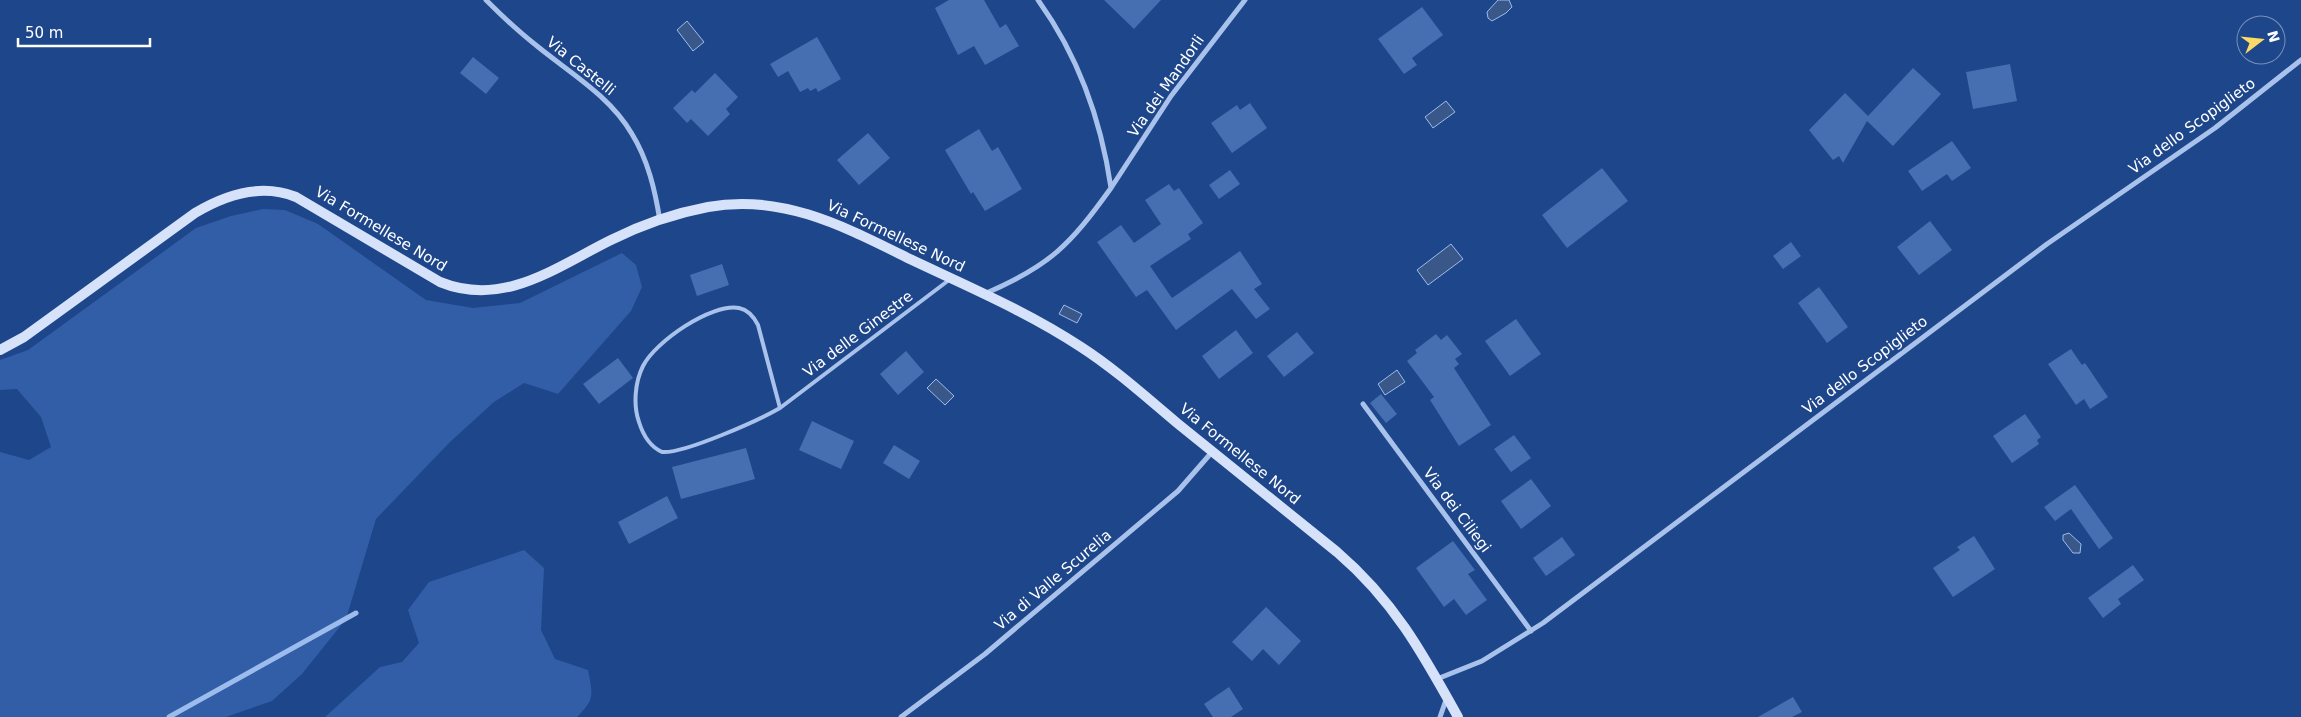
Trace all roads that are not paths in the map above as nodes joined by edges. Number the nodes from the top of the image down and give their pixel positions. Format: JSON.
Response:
{"nodes":[{"id":1,"x":486,"y":0,"type":"edge"},
{"id":2,"x":1038,"y":0,"type":"edge"},
{"id":3,"x":1245,"y":0,"type":"edge"},
{"id":4,"x":2301,"y":60,"type":"edge"},
{"id":5,"x":1111,"y":188,"type":"junction"},
{"id":6,"x":660,"y":221,"type":"junction"},
{"id":7,"x":951,"y":278,"type":"junction"},
{"id":8,"x":984,"y":294,"type":"junction"},
{"id":9,"x":0,"y":350,"type":"edge"},
{"id":10,"x":1363,"y":404,"type":"dead end"},
{"id":11,"x":780,"y":408,"type":"junction"},
{"id":12,"x":1213,"y":451,"type":"junction"},
{"id":13,"x":1531,"y":631,"type":"junction"},
{"id":14,"x":1437,"y":679,"type":"junction"},
{"id":15,"x":1447,"y":697,"type":"junction"},
{"id":16,"x":901,"y":717,"type":"edge"},
{"id":17,"x":1440,"y":717,"type":"edge"},
{"id":18,"x":1458,"y":717,"type":"edge"}],
"edges":[{"from":1,"to":6,"type":"street","name":"Via Castelli"},
{"from":2,"to":5,"type":"street"},
{"from":3,"to":5,"type":"street","name":"Via dei Mandorli"},
{"from":4,"to":13,"type":"street","name":"Via dello Scopiglieto"},
{"from":5,"to":8,"type":"street","name":"Via dei Mandorli"},
{"from":6,"to":7,"type":"street","name":"Via Formellese Nord"},
{"from":6,"to":9,"type":"street","name":"Via Formellese Nord"},
{"from":7,"to":8,"type":"street","name":"Via Formellese Nord"},
{"from":7,"to":11,"type":"lane","name":"Via delle Ginestre"},
{"from":8,"to":12,"type":"street","name":"Via Formellese Nord"},
{"from":10,"to":13,"type":"street","name":"Via dei Ciliegi"},
{"from":11,"to":11,"type":"lane","name":"Via delle Ginestre"},
{"from":12,"to":14,"type":"street","name":"Via Formellese Nord"},
{"from":12,"to":16,"type":"street","name":"Via di Valle Scurelia"},
{"from":13,"to":14,"type":"street","name":"Via dello Scopiglieto"},
{"from":14,"to":15,"type":"street","name":"Via Formellese Nord"},
{"from":15,"to":17,"type":"street"},
{"from":15,"to":18,"type":"street","name":"Via Formellese Nord"}]}
